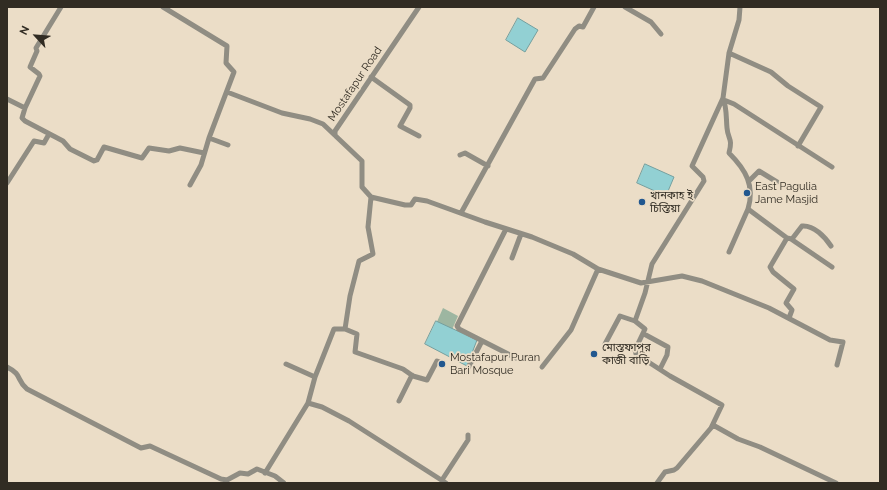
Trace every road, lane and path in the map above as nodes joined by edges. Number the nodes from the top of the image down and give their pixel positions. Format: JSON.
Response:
{"nodes":[{"id":1,"x":61,"y":7,"type":"edge"},
{"id":2,"x":163,"y":7,"type":"edge"},
{"id":3,"x":419,"y":7,"type":"edge"},
{"id":4,"x":594,"y":7,"type":"edge"},
{"id":5,"x":625,"y":7,"type":"edge"},
{"id":6,"x":740,"y":7,"type":"edge"},
{"id":7,"x":661,"y":34,"type":"dead end"},
{"id":8,"x":729,"y":53,"type":"junction"},
{"id":9,"x":371,"y":77,"type":"junction"},
{"id":10,"x":227,"y":92,"type":"junction"},
{"id":11,"x":7,"y":99,"type":"edge"},
{"id":12,"x":724,"y":99,"type":"junction"},
{"id":13,"x":25,"y":108,"type":"junction"},
{"id":14,"x":49,"y":134,"type":"junction"},
{"id":15,"x":335,"y":135,"type":"junction"},
{"id":16,"x":419,"y":136,"type":"dead end"},
{"id":17,"x":208,"y":138,"type":"junction"},
{"id":18,"x":228,"y":145,"type":"dead end"},
{"id":19,"x":798,"y":146,"type":"junction"},
{"id":20,"x":204,"y":153,"type":"junction"},
{"id":21,"x":460,"y":155,"type":"dead end"},
{"id":22,"x":488,"y":166,"type":"junction"},
{"id":23,"x":832,"y":167,"type":"dead end"},
{"id":24,"x":749,"y":181,"type":"junction"},
{"id":25,"x":777,"y":182,"type":"dead end"},
{"id":26,"x":7,"y":183,"type":"edge"},
{"id":27,"x":190,"y":185,"type":"dead end"},
{"id":28,"x":371,"y":197,"type":"junction"},
{"id":29,"x":748,"y":209,"type":"junction"},
{"id":30,"x":461,"y":213,"type":"junction"},
{"id":31,"x":506,"y":229,"type":"junction"},
{"id":32,"x":521,"y":234,"type":"junction"},
{"id":33,"x":789,"y":238,"type":"junction"},
{"id":34,"x":831,"y":246,"type":"dead end"},
{"id":35,"x":728,"y":252,"type":"dead end"},
{"id":36,"x":512,"y":258,"type":"dead end"},
{"id":37,"x":832,"y":267,"type":"dead end"},
{"id":38,"x":598,"y":269,"type":"junction"},
{"id":39,"x":647,"y":283,"type":"junction"},
{"id":40,"x":789,"y":318,"type":"junction"},
{"id":41,"x":635,"y":321,"type":"junction"},
{"id":42,"x":345,"y":329,"type":"junction"},
{"id":43,"x":644,"y":334,"type":"junction"},
{"id":44,"x":482,"y":341,"type":"junction"},
{"id":45,"x":605,"y":344,"type":"dead end"},
{"id":46,"x":516,"y":358,"type":"dead end"},
{"id":47,"x":442,"y":363,"type":"dead end"},
{"id":48,"x":286,"y":364,"type":"dead end"},
{"id":49,"x":837,"y":365,"type":"dead end"},
{"id":50,"x":7,"y":367,"type":"edge"},
{"id":51,"x":542,"y":367,"type":"dead end"},
{"id":52,"x":660,"y":369,"type":"junction"},
{"id":53,"x":458,"y":370,"type":"dead end"},
{"id":54,"x":412,"y":375,"type":"junction"},
{"id":55,"x":316,"y":377,"type":"junction"},
{"id":56,"x":399,"y":401,"type":"dead end"},
{"id":57,"x":308,"y":403,"type":"junction"},
{"id":58,"x":713,"y":425,"type":"junction"},
{"id":59,"x":468,"y":435,"type":"dead end"},
{"id":60,"x":265,"y":473,"type":"junction"},
{"id":61,"x":444,"y":482,"type":"edge"},
{"id":62,"x":284,"y":483,"type":"edge"},
{"id":63,"x":658,"y":483,"type":"edge"},
{"id":64,"x":836,"y":483,"type":"edge"}],
"edges":[{"from":1,"to":13,"type":"street"},
{"from":2,"to":10,"type":"street"},
{"from":3,"to":9,"type":"street","name":"Mostafapur Road"},
{"from":4,"to":22,"type":"street"},
{"from":5,"to":7,"type":"street"},
{"from":6,"to":8,"type":"street"},
{"from":8,"to":12,"type":"street"},
{"from":8,"to":19,"type":"street"},
{"from":9,"to":15,"type":"street","name":"Mostafapur Road"},
{"from":9,"to":16,"type":"street"},
{"from":10,"to":15,"type":"street"},
{"from":10,"to":17,"type":"street"},
{"from":11,"to":13,"type":"street"},
{"from":12,"to":19,"type":"street"},
{"from":12,"to":24,"type":"street"},
{"from":12,"to":39,"type":"street"},
{"from":13,"to":14,"type":"street"},
{"from":14,"to":20,"type":"street"},
{"from":14,"to":26,"type":"street"},
{"from":15,"to":28,"type":"street","name":"Mostafapur Road"},
{"from":17,"to":18,"type":"street"},
{"from":17,"to":20,"type":"street"},
{"from":19,"to":23,"type":"street"},
{"from":20,"to":27,"type":"street"},
{"from":21,"to":22,"type":"street"},
{"from":22,"to":30,"type":"street"},
{"from":24,"to":25,"type":"street"},
{"from":24,"to":29,"type":"street"},
{"from":28,"to":30,"type":"street"},
{"from":28,"to":42,"type":"street"},
{"from":29,"to":33,"type":"street"},
{"from":29,"to":35,"type":"street"},
{"from":30,"to":31,"type":"street"},
{"from":31,"to":32,"type":"street"},
{"from":31,"to":44,"type":"street"},
{"from":32,"to":36,"type":"street"},
{"from":32,"to":38,"type":"street"},
{"from":33,"to":34,"type":"street"},
{"from":33,"to":37,"type":"street"},
{"from":33,"to":40,"type":"street"},
{"from":38,"to":39,"type":"street"},
{"from":38,"to":51,"type":"street"},
{"from":39,"to":40,"type":"street"},
{"from":39,"to":41,"type":"street"},
{"from":40,"to":49,"type":"street"},
{"from":41,"to":43,"type":"street"},
{"from":41,"to":45,"type":"street"},
{"from":42,"to":54,"type":"street"},
{"from":42,"to":55,"type":"street"},
{"from":43,"to":52,"type":"street"},
{"from":43,"to":52,"type":"street"},
{"from":44,"to":46,"type":"street"},
{"from":44,"to":53,"type":"street"},
{"from":47,"to":54,"type":"street"},
{"from":48,"to":55,"type":"street"},
{"from":50,"to":60,"type":"street"},
{"from":52,"to":58,"type":"street"},
{"from":54,"to":56,"type":"street"},
{"from":55,"to":57,"type":"street"},
{"from":57,"to":60,"type":"street"},
{"from":57,"to":61,"type":"street"},
{"from":58,"to":63,"type":"street"},
{"from":58,"to":64,"type":"street"},
{"from":59,"to":61,"type":"street"},
{"from":60,"to":62,"type":"street"}]}
